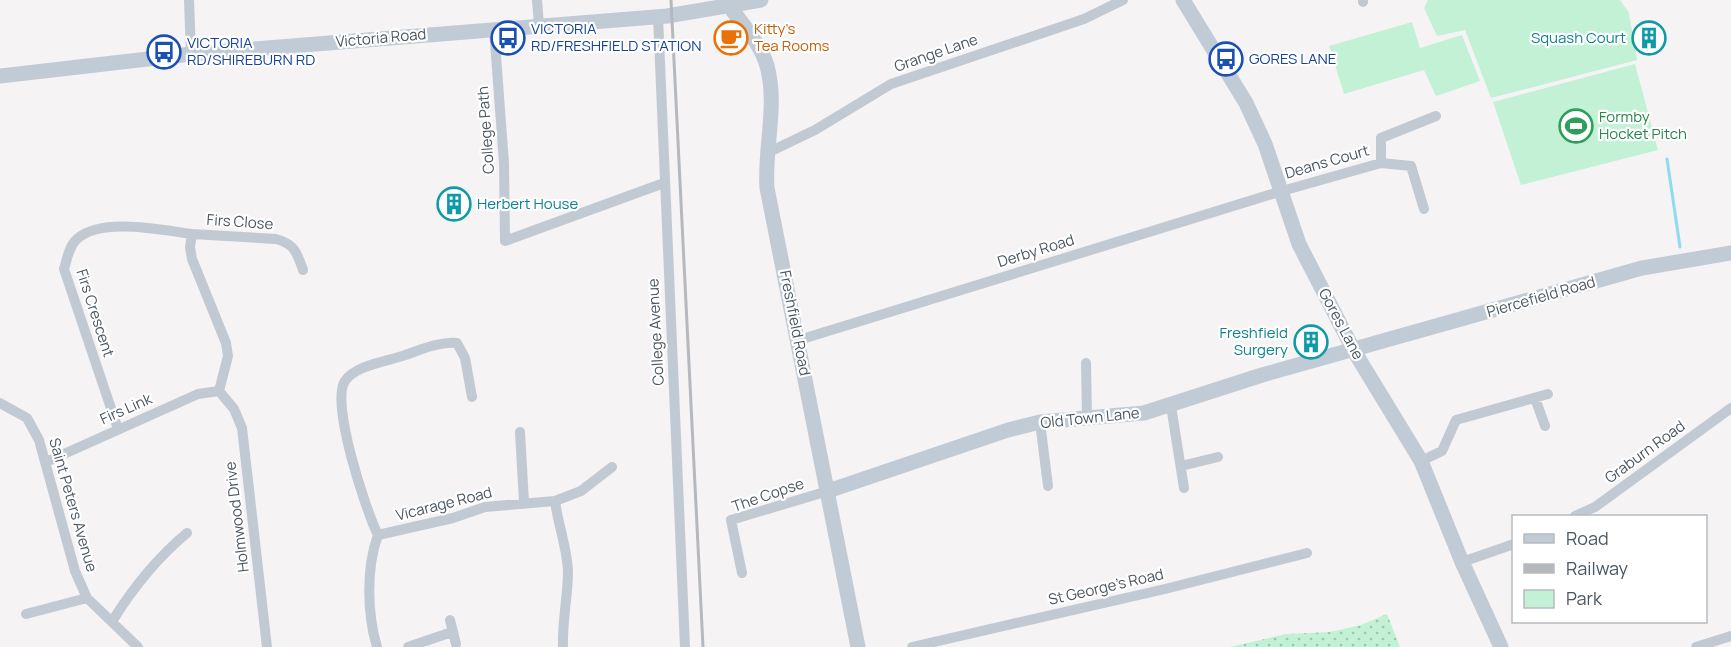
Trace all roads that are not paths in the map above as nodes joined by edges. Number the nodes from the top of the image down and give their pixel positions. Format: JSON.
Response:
{"nodes":[{"id":1,"x":189,"y":0,"type":"edge"},
{"id":2,"x":537,"y":0,"type":"edge"},
{"id":3,"x":761,"y":0,"type":"edge"},
{"id":4,"x":1123,"y":0,"type":"edge"},
{"id":5,"x":1183,"y":0,"type":"edge"},
{"id":6,"x":720,"y":5,"type":"edge"},
{"id":7,"x":658,"y":16,"type":"junction"},
{"id":8,"x":539,"y":25,"type":"junction"},
{"id":9,"x":494,"y":29,"type":"junction"},
{"id":10,"x":191,"y":54,"type":"junction"},
{"id":11,"x":0,"y":76,"type":"edge"},
{"id":12,"x":1436,"y":116,"type":"dead end"},
{"id":13,"x":767,"y":153,"type":"junction"},
{"id":14,"x":1381,"y":163,"type":"junction"},
{"id":15,"x":664,"y":183,"type":"junction"},
{"id":16,"x":1282,"y":191,"type":"junction"},
{"id":17,"x":1424,"y":209,"type":"dead end"},
{"id":18,"x":192,"y":234,"type":"junction"},
{"id":19,"x":1731,"y":253,"type":"edge"},
{"id":20,"x":303,"y":270,"type":"dead end"},
{"id":21,"x":799,"y":340,"type":"junction"},
{"id":22,"x":1354,"y":351,"type":"junction"},
{"id":23,"x":1086,"y":363,"type":"dead end"},
{"id":24,"x":219,"y":391,"type":"junction"},
{"id":25,"x":1548,"y":394,"type":"dead end"},
{"id":26,"x":472,"y":397,"type":"dead end"},
{"id":27,"x":1535,"y":398,"type":"junction"},
{"id":28,"x":0,"y":403,"type":"edge"},
{"id":29,"x":1171,"y":406,"type":"junction"},
{"id":30,"x":1731,"y":408,"type":"edge"},
{"id":31,"x":1087,"y":418,"type":"junction"},
{"id":32,"x":1040,"y":422,"type":"junction"},
{"id":33,"x":1545,"y":426,"type":"dead end"},
{"id":34,"x":118,"y":429,"type":"junction"},
{"id":35,"x":520,"y":432,"type":"dead end"},
{"id":36,"x":1218,"y":457,"type":"dead end"},
{"id":37,"x":1421,"y":461,"type":"junction"},
{"id":38,"x":46,"y":462,"type":"junction"},
{"id":39,"x":1181,"y":466,"type":"junction"},
{"id":40,"x":612,"y":467,"type":"dead end"},
{"id":41,"x":1048,"y":486,"type":"dead end"},
{"id":42,"x":1184,"y":488,"type":"dead end"},
{"id":43,"x":828,"y":491,"type":"junction"},
{"id":44,"x":555,"y":501,"type":"junction"},
{"id":45,"x":524,"y":502,"type":"junction"},
{"id":46,"x":1577,"y":515,"type":"edge"},
{"id":47,"x":187,"y":533,"type":"dead end"},
{"id":48,"x":378,"y":536,"type":"junction"},
{"id":49,"x":1512,"y":545,"type":"edge"},
{"id":50,"x":1307,"y":553,"type":"dead end"},
{"id":51,"x":1462,"y":562,"type":"junction"},
{"id":52,"x":742,"y":573,"type":"dead end"},
{"id":53,"x":87,"y":598,"type":"junction"},
{"id":54,"x":26,"y":614,"type":"dead end"},
{"id":55,"x":450,"y":620,"type":"dead end"},
{"id":56,"x":112,"y":621,"type":"junction"},
{"id":57,"x":452,"y":632,"type":"junction"},
{"id":58,"x":1731,"y":636,"type":"edge"},
{"id":59,"x":456,"y":644,"type":"dead end"},
{"id":60,"x":138,"y":647,"type":"edge"},
{"id":61,"x":267,"y":647,"type":"edge"},
{"id":62,"x":377,"y":647,"type":"edge"},
{"id":63,"x":408,"y":647,"type":"edge"},
{"id":64,"x":563,"y":647,"type":"edge"},
{"id":65,"x":685,"y":647,"type":"edge"},
{"id":66,"x":858,"y":647,"type":"edge"},
{"id":67,"x":912,"y":647,"type":"edge"},
{"id":68,"x":1501,"y":647,"type":"edge"},
{"id":69,"x":1696,"y":647,"type":"edge"}],
"edges":[{"from":1,"to":10,"type":"street"},
{"from":2,"to":8,"type":"street"},
{"from":3,"to":6,"type":"street","name":"Victoria Road"},
{"from":4,"to":13,"type":"street","name":"Grange Lane"},
{"from":5,"to":16,"type":"street","name":"Gores Lane"},
{"from":6,"to":7,"type":"street","name":"Victoria Road"},
{"from":6,"to":13,"type":"street","name":"Freshfield Road"},
{"from":7,"to":8,"type":"street","name":"Victoria Road"},
{"from":7,"to":15,"type":"street","name":"College Avenue"},
{"from":8,"to":9,"type":"street","name":"Victoria Road"},
{"from":9,"to":10,"type":"street","name":"Victoria Road"},
{"from":9,"to":15,"type":"street","name":"College Path"},
{"from":10,"to":11,"type":"street","name":"Victoria Road"},
{"from":12,"to":14,"type":"street","name":"Deans Court"},
{"from":13,"to":21,"type":"street","name":"Freshfield Road"},
{"from":14,"to":16,"type":"street","name":"Deans Court"},
{"from":14,"to":17,"type":"street","name":"Deans Court"},
{"from":15,"to":65,"type":"street","name":"College Avenue"},
{"from":16,"to":21,"type":"street","name":"Derby Road"},
{"from":16,"to":22,"type":"street","name":"Gores Lane"},
{"from":18,"to":20,"type":"street","name":"Firs Close"},
{"from":18,"to":24,"type":"street"},
{"from":18,"to":34,"type":"street","name":"Firs Crescent"},
{"from":19,"to":22,"type":"street","name":"Piercefield Road"},
{"from":21,"to":43,"type":"street","name":"Freshfield Road"},
{"from":22,"to":29,"type":"street","name":"Old Town Lane"},
{"from":22,"to":37,"type":"street","name":"Gores Lane"},
{"from":23,"to":31,"type":"street"},
{"from":24,"to":34,"type":"street","name":"Firs Link"},
{"from":24,"to":61,"type":"street","name":"Holmwood Drive"},
{"from":25,"to":27,"type":"street"},
{"from":26,"to":48,"type":"street"},
{"from":27,"to":33,"type":"street"},
{"from":27,"to":37,"type":"street"},
{"from":28,"to":38,"type":"street","name":"Saint Peters Avenue"},
{"from":29,"to":31,"type":"street","name":"Old Town Lane"},
{"from":29,"to":39,"type":"street"},
{"from":30,"to":46,"type":"street","name":"Graburn Road"},
{"from":31,"to":32,"type":"street","name":"Old Town Lane"},
{"from":32,"to":41,"type":"street"},
{"from":32,"to":43,"type":"street","name":"Old Town Lane"},
{"from":34,"to":38,"type":"street","name":"Firs Link"},
{"from":35,"to":45,"type":"street"},
{"from":36,"to":39,"type":"street"},
{"from":37,"to":51,"type":"street","name":"Gores Lane"},
{"from":38,"to":53,"type":"street","name":"Saint Peters Avenue"},
{"from":39,"to":42,"type":"street"},
{"from":40,"to":44,"type":"street","name":"Vicarage Road"},
{"from":43,"to":52,"type":"street","name":"The Copse"},
{"from":43,"to":66,"type":"street","name":"Freshfield Road"},
{"from":44,"to":45,"type":"street","name":"Vicarage Road"},
{"from":44,"to":64,"type":"street"},
{"from":45,"to":48,"type":"street","name":"Vicarage Road"},
{"from":47,"to":56,"type":"street"},
{"from":48,"to":62,"type":"street"},
{"from":49,"to":51,"type":"street"},
{"from":50,"to":67,"type":"street","name":"St George's Road"},
{"from":51,"to":68,"type":"street","name":"Gores Lane"},
{"from":53,"to":54,"type":"street"},
{"from":53,"to":56,"type":"street","name":"Saint Peters Avenue"},
{"from":55,"to":57,"type":"street"},
{"from":56,"to":60,"type":"street","name":"Saint Peters Avenue"},
{"from":57,"to":59,"type":"street"},
{"from":57,"to":63,"type":"street"},
{"from":58,"to":69,"type":"street"}]}
